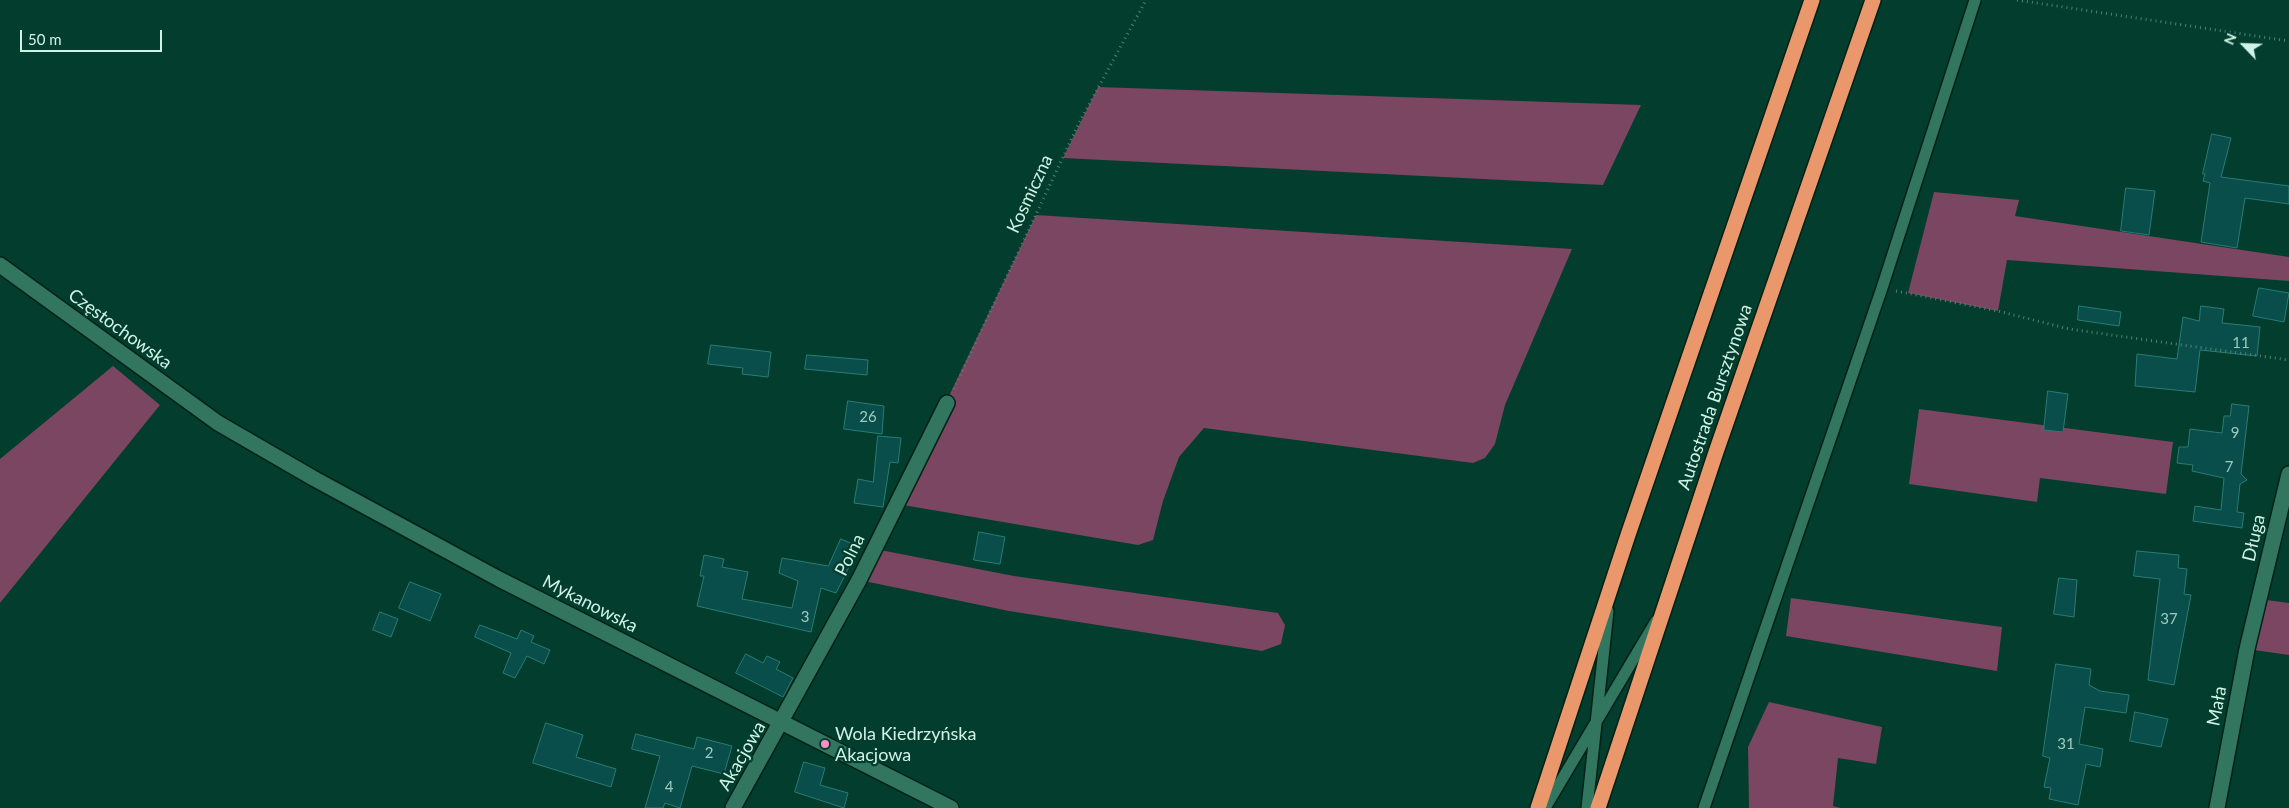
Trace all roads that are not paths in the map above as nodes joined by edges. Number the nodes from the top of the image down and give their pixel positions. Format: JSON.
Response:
{"nodes":[{"id":1,"x":1812,"y":0,"type":"edge"},
{"id":2,"x":1872,"y":0,"type":"edge"},
{"id":3,"x":1975,"y":0,"type":"edge"},
{"id":4,"x":0,"y":265,"type":"edge"},
{"id":5,"x":947,"y":403,"type":"road end"},
{"id":6,"x":218,"y":423,"type":"joint"},
{"id":7,"x":2289,"y":474,"type":"edge"},
{"id":8,"x":2284,"y":520,"type":"edge"},
{"id":9,"x":1610,"y":590,"type":"junction"},
{"id":10,"x":1664,"y":606,"type":"junction"},
{"id":11,"x":2256,"y":612,"type":"joint"},
{"id":12,"x":1596,"y":721,"type":"junction"},
{"id":13,"x":782,"y":722,"type":"junction"},
{"id":14,"x":733,"y":808,"type":"edge"},
{"id":15,"x":951,"y":808,"type":"edge"},
{"id":16,"x":1538,"y":808,"type":"edge"},
{"id":17,"x":1545,"y":808,"type":"edge"},
{"id":18,"x":1587,"y":808,"type":"edge"},
{"id":19,"x":1598,"y":808,"type":"edge"},
{"id":20,"x":1704,"y":808,"type":"edge"},
{"id":21,"x":2216,"y":808,"type":"edge"}],
"edges":[{"from":1,"to":9,"type":"highway"},
{"from":2,"to":10,"type":"highway","name":"Autostrada Bursztynowa"},
{"from":3,"to":20,"type":"lane"},
{"from":4,"to":6,"type":"main road","name":"Częstochowska"},
{"from":5,"to":13,"type":"main road","name":"Polna"},
{"from":6,"to":13,"type":"main road","name":"Mykanowska"},
{"from":7,"to":8,"type":"main road","name":"Długa"},
{"from":8,"to":11,"type":"main road","name":"Długa"},
{"from":9,"to":12,"type":"lane"},
{"from":9,"to":16,"type":"highway"},
{"from":10,"to":12,"type":"lane"},
{"from":10,"to":19,"type":"highway","name":"Autostrada Bursztynowa"},
{"from":11,"to":21,"type":"main road","name":"Mała"},
{"from":12,"to":17,"type":"lane"},
{"from":12,"to":18,"type":"lane"},
{"from":13,"to":14,"type":"main road","name":"Akacjowa"},
{"from":13,"to":15,"type":"main road","name":"Mykanowska"}]}
